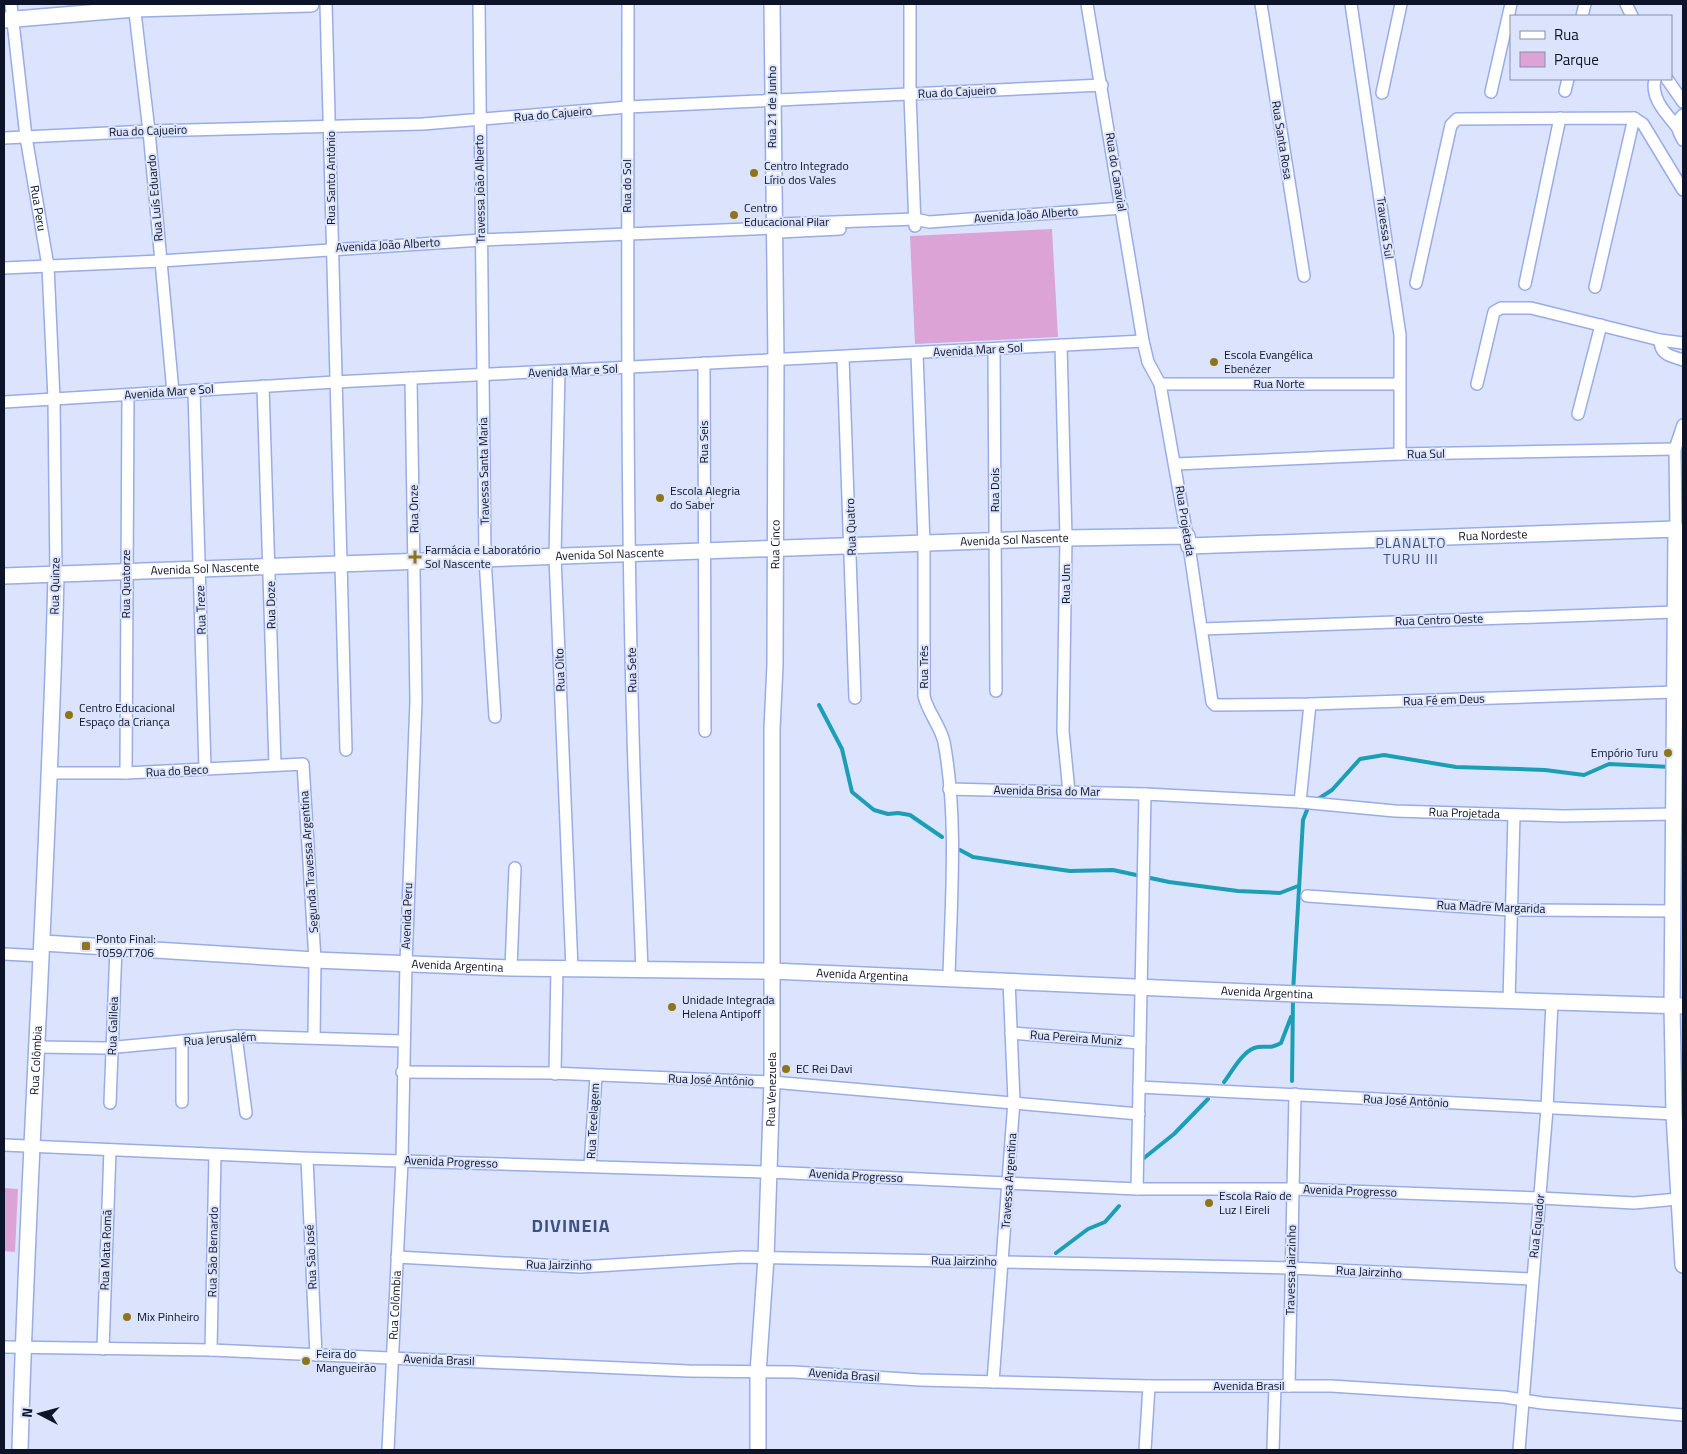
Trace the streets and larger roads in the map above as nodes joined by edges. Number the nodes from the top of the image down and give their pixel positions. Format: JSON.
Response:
{"nodes":[{"id":1,"x":11,"y":4,"type":"edge"},
{"id":2,"x":311,"y":4,"type":"edge"},
{"id":3,"x":326,"y":4,"type":"edge"},
{"id":4,"x":479,"y":4,"type":"edge"},
{"id":5,"x":628,"y":4,"type":"edge"},
{"id":6,"x":772,"y":4,"type":"edge"},
{"id":7,"x":910,"y":4,"type":"edge"},
{"id":8,"x":1087,"y":4,"type":"edge"},
{"id":9,"x":1261,"y":4,"type":"edge"},
{"id":10,"x":1351,"y":4,"type":"edge"},
{"id":11,"x":1401,"y":4,"type":"edge"},
{"id":12,"x":1511,"y":4,"type":"edge"},
{"id":13,"x":135,"y":6,"type":"edge"},
{"id":14,"x":8,"y":20,"type":"edge"},
{"id":15,"x":1568,"y":80,"type":"edge"},
{"id":16,"x":1655,"y":80,"type":"edge"},
{"id":17,"x":1668,"y":80,"type":"edge"},
{"id":18,"x":1102,"y":86,"type":"junction"},
{"id":19,"x":1565,"y":91,"type":"dead end"},
{"id":20,"x":1491,"y":92,"type":"dead end"},
{"id":21,"x":1382,"y":93,"type":"dead end"},
{"id":22,"x":910,"y":94,"type":"junction"},
{"id":23,"x":1680,"y":98,"type":"edge"},
{"id":24,"x":772,"y":102,"type":"junction"},
{"id":25,"x":1658,"y":102,"type":"junction"},
{"id":26,"x":628,"y":107,"type":"junction"},
{"id":27,"x":1683,"y":115,"type":"edge"},
{"id":28,"x":1560,"y":118,"type":"junction"},
{"id":29,"x":1634,"y":118,"type":"junction"},
{"id":30,"x":479,"y":121,"type":"junction"},
{"id":31,"x":330,"y":126,"type":"junction"},
{"id":32,"x":1677,"y":127,"type":"junction"},
{"id":33,"x":149,"y":131,"type":"junction"},
{"id":34,"x":26,"y":137,"type":"junction"},
{"id":35,"x":4,"y":138,"type":"edge"},
{"id":36,"x":1683,"y":140,"type":"edge"},
{"id":37,"x":1683,"y":190,"type":"edge"},
{"id":38,"x":1122,"y":208,"type":"junction"},
{"id":39,"x":915,"y":223,"type":"junction"},
{"id":40,"x":773,"y":228,"type":"junction"},
{"id":41,"x":627,"y":234,"type":"junction"},
{"id":42,"x":482,"y":240,"type":"junction"},
{"id":43,"x":332,"y":248,"type":"junction"},
{"id":44,"x":160,"y":262,"type":"junction"},
{"id":45,"x":48,"y":266,"type":"junction"},
{"id":46,"x":4,"y":268,"type":"edge"},
{"id":47,"x":1304,"y":276,"type":"dead end"},
{"id":48,"x":1416,"y":282,"type":"dead end"},
{"id":49,"x":1525,"y":284,"type":"dead end"},
{"id":50,"x":1595,"y":286,"type":"dead end"},
{"id":51,"x":1601,"y":325,"type":"junction"},
{"id":52,"x":1660,"y":340,"type":"junction"},
{"id":53,"x":1143,"y":341,"type":"junction"},
{"id":54,"x":1683,"y":343,"type":"edge"},
{"id":55,"x":1061,"y":345,"type":"junction"},
{"id":56,"x":994,"y":349,"type":"junction"},
{"id":57,"x":917,"y":353,"type":"junction"},
{"id":58,"x":843,"y":357,"type":"junction"},
{"id":59,"x":776,"y":360,"type":"junction"},
{"id":60,"x":1683,"y":360,"type":"edge"},
{"id":61,"x":704,"y":363,"type":"junction"},
{"id":62,"x":628,"y":368,"type":"junction"},
{"id":63,"x":559,"y":371,"type":"junction"},
{"id":64,"x":483,"y":374,"type":"junction"},
{"id":65,"x":411,"y":378,"type":"junction"},
{"id":66,"x":335,"y":382,"type":"junction"},
{"id":67,"x":1160,"y":384,"type":"junction"},
{"id":68,"x":1399,"y":384,"type":"junction"},
{"id":69,"x":1477,"y":384,"type":"dead end"},
{"id":70,"x":263,"y":386,"type":"junction"},
{"id":71,"x":194,"y":390,"type":"junction"},
{"id":72,"x":173,"y":392,"type":"junction"},
{"id":73,"x":128,"y":395,"type":"junction"},
{"id":74,"x":54,"y":399,"type":"junction"},
{"id":75,"x":4,"y":402,"type":"edge"},
{"id":76,"x":1578,"y":414,"type":"dead end"},
{"id":77,"x":1683,"y":425,"type":"edge"},
{"id":78,"x":1683,"y":431,"type":"edge"},
{"id":79,"x":1676,"y":449,"type":"junction"},
{"id":80,"x":1400,"y":454,"type":"junction"},
{"id":81,"x":1176,"y":464,"type":"junction"},
{"id":82,"x":1676,"y":529,"type":"junction"},
{"id":83,"x":1066,"y":538,"type":"junction"},
{"id":84,"x":995,"y":541,"type":"junction"},
{"id":85,"x":1188,"y":541,"type":"junction"},
{"id":86,"x":924,"y":544,"type":"junction"},
{"id":87,"x":852,"y":547,"type":"junction"},
{"id":88,"x":776,"y":550,"type":"junction"},
{"id":89,"x":705,"y":552,"type":"junction"},
{"id":90,"x":630,"y":554,"type":"junction"},
{"id":91,"x":556,"y":557,"type":"junction"},
{"id":92,"x":485,"y":559,"type":"junction"},
{"id":93,"x":415,"y":562,"type":"junction"},
{"id":94,"x":340,"y":564,"type":"junction"},
{"id":95,"x":270,"y":567,"type":"junction"},
{"id":96,"x":200,"y":569,"type":"junction"},
{"id":97,"x":126,"y":572,"type":"junction"},
{"id":98,"x":56,"y":574,"type":"junction"},
{"id":99,"x":4,"y":576,"type":"edge"},
{"id":100,"x":1675,"y":612,"type":"junction"},
{"id":101,"x":1202,"y":629,"type":"junction"},
{"id":102,"x":996,"y":691,"type":"dead end"},
{"id":103,"x":1675,"y":692,"type":"junction"},
{"id":104,"x":855,"y":698,"type":"dead end"},
{"id":105,"x":416,"y":701,"type":"joint"},
{"id":106,"x":1213,"y":704,"type":"joint"},
{"id":107,"x":1310,"y":704,"type":"junction"},
{"id":108,"x":495,"y":717,"type":"dead end"},
{"id":109,"x":1679,"y":719,"type":"edge"},
{"id":110,"x":772,"y":728,"type":"joint"},
{"id":111,"x":705,"y":731,"type":"dead end"},
{"id":112,"x":346,"y":750,"type":"dead end"},
{"id":113,"x":275,"y":764,"type":"junction"},
{"id":114,"x":303,"y":764,"type":"joint"},
{"id":115,"x":205,"y":770,"type":"junction"},
{"id":116,"x":51,"y":772,"type":"junction"},
{"id":117,"x":126,"y":773,"type":"junction"},
{"id":118,"x":950,"y":789,"type":"junction"},
{"id":119,"x":1069,"y":792,"type":"junction"},
{"id":120,"x":1145,"y":794,"type":"junction"},
{"id":121,"x":1300,"y":802,"type":"junction"},
{"id":122,"x":1675,"y":814,"type":"junction"},
{"id":123,"x":1514,"y":815,"type":"junction"},
{"id":124,"x":515,"y":868,"type":"dead end"},
{"id":125,"x":1308,"y":896,"type":"dead end"},
{"id":126,"x":1511,"y":910,"type":"junction"},
{"id":127,"x":1674,"y":911,"type":"junction"},
{"id":128,"x":116,"y":948,"type":"junction"},
{"id":129,"x":42,"y":949,"type":"junction"},
{"id":130,"x":4,"y":954,"type":"edge"},
{"id":131,"x":315,"y":960,"type":"junction"},
{"id":132,"x":406,"y":963,"type":"junction"},
{"id":133,"x":511,"y":968,"type":"junction"},
{"id":134,"x":565,"y":969,"type":"junction"},
{"id":135,"x":642,"y":971,"type":"junction"},
{"id":136,"x":772,"y":971,"type":"junction"},
{"id":137,"x":949,"y":977,"type":"junction"},
{"id":138,"x":1009,"y":980,"type":"junction"},
{"id":139,"x":1141,"y":987,"type":"junction"},
{"id":140,"x":1509,"y":1001,"type":"junction"},
{"id":141,"x":1552,"y":1002,"type":"junction"},
{"id":142,"x":1678,"y":1006,"type":"edge"},
{"id":143,"x":1011,"y":1033,"type":"junction"},
{"id":144,"x":236,"y":1036,"type":"junction"},
{"id":145,"x":314,"y":1037,"type":"junction"},
{"id":146,"x":182,"y":1041,"type":"junction"},
{"id":147,"x":404,"y":1041,"type":"junction"},
{"id":148,"x":1140,"y":1043,"type":"junction"},
{"id":149,"x":37,"y":1047,"type":"junction"},
{"id":150,"x":113,"y":1048,"type":"junction"},
{"id":151,"x":402,"y":1072,"type":"junction"},
{"id":152,"x":556,"y":1074,"type":"junction"},
{"id":153,"x":596,"y":1076,"type":"junction"},
{"id":154,"x":772,"y":1082,"type":"junction"},
{"id":155,"x":1139,"y":1086,"type":"junction"},
{"id":156,"x":1295,"y":1094,"type":"junction"},
{"id":157,"x":1014,"y":1101,"type":"junction"},
{"id":158,"x":182,"y":1102,"type":"dead end"},
{"id":159,"x":110,"y":1103,"type":"dead end"},
{"id":160,"x":1547,"y":1109,"type":"junction"},
{"id":161,"x":246,"y":1113,"type":"dead end"},
{"id":162,"x":1139,"y":1114,"type":"junction"},
{"id":163,"x":1674,"y":1114,"type":"junction"},
{"id":164,"x":1679,"y":1137,"type":"edge"},
{"id":165,"x":4,"y":1145,"type":"edge"},
{"id":166,"x":33,"y":1146,"type":"junction"},
{"id":167,"x":110,"y":1150,"type":"junction"},
{"id":168,"x":215,"y":1155,"type":"junction"},
{"id":169,"x":307,"y":1158,"type":"junction"},
{"id":170,"x":402,"y":1161,"type":"junction"},
{"id":171,"x":590,"y":1166,"type":"junction"},
{"id":172,"x":768,"y":1172,"type":"junction"},
{"id":173,"x":1009,"y":1183,"type":"junction"},
{"id":174,"x":1137,"y":1189,"type":"junction"},
{"id":175,"x":1293,"y":1189,"type":"junction"},
{"id":176,"x":1540,"y":1198,"type":"junction"},
{"id":177,"x":1680,"y":1208,"type":"edge"},
{"id":178,"x":396,"y":1257,"type":"junction"},
{"id":179,"x":766,"y":1258,"type":"junction"},
{"id":180,"x":1003,"y":1262,"type":"junction"},
{"id":181,"x":1683,"y":1265,"type":"edge"},
{"id":182,"x":1291,"y":1268,"type":"junction"},
{"id":183,"x":1531,"y":1279,"type":"junction"},
{"id":184,"x":4,"y":1347,"type":"edge"},
{"id":185,"x":23,"y":1348,"type":"junction"},
{"id":186,"x":103,"y":1349,"type":"junction"},
{"id":187,"x":211,"y":1350,"type":"junction"},
{"id":188,"x":316,"y":1355,"type":"junction"},
{"id":189,"x":391,"y":1358,"type":"junction"},
{"id":190,"x":758,"y":1372,"type":"junction"},
{"id":191,"x":994,"y":1382,"type":"junction"},
{"id":192,"x":1150,"y":1386,"type":"junction"},
{"id":193,"x":1275,"y":1386,"type":"junction"},
{"id":194,"x":1289,"y":1386,"type":"junction"},
{"id":195,"x":1524,"y":1401,"type":"junction"},
{"id":196,"x":1683,"y":1414,"type":"edge"},
{"id":197,"x":20,"y":1450,"type":"edge"},
{"id":198,"x":388,"y":1450,"type":"edge"},
{"id":199,"x":758,"y":1450,"type":"edge"},
{"id":200,"x":1145,"y":1450,"type":"edge"},
{"id":201,"x":1273,"y":1450,"type":"edge"},
{"id":202,"x":1519,"y":1450,"type":"edge"}],
"edges":[{"from":1,"to":14,"type":"street","name":"Rua Peru"},
{"from":2,"to":13,"type":"street"},
{"from":3,"to":31,"type":"street","name":"Rua Santo Antônio"},
{"from":4,"to":30,"type":"street","name":"Travessa João Alberto"},
{"from":5,"to":26,"type":"street","name":"Rua do Sol"},
{"from":6,"to":24,"type":"street","name":"Rua 21 de Junho"},
{"from":7,"to":22,"type":"street"},
{"from":8,"to":18,"type":"street","name":"Rua do Canavial"},
{"from":9,"to":47,"type":"street","name":"Rua Santa Rosa"},
{"from":10,"to":68,"type":"street","name":"Travessa Sul"},
{"from":11,"to":21,"type":"street"},
{"from":12,"to":20,"type":"street"},
{"from":13,"to":14,"type":"street"},
{"from":13,"to":33,"type":"street","name":"Rua Luís Eduardo"},
{"from":14,"to":34,"type":"street","name":"Rua Peru"},
{"from":15,"to":19,"type":"street"},
{"from":16,"to":25,"type":"street"},
{"from":17,"to":23,"type":"street"},
{"from":18,"to":22,"type":"street","name":"Rua do Cajueiro"},
{"from":18,"to":38,"type":"street","name":"Rua do Canavial"},
{"from":22,"to":24,"type":"street","name":"Rua do Cajueiro"},
{"from":22,"to":39,"type":"street"},
{"from":23,"to":25,"type":"street"},
{"from":24,"to":26,"type":"street","name":"Rua do Cajueiro"},
{"from":24,"to":40,"type":"street","name":"Rua 21 de Junho"},
{"from":25,"to":32,"type":"street"},
{"from":26,"to":30,"type":"street","name":"Rua do Cajueiro"},
{"from":26,"to":41,"type":"street","name":"Rua do Sol"},
{"from":27,"to":32,"type":"street"},
{"from":28,"to":29,"type":"street"},
{"from":28,"to":48,"type":"street"},
{"from":28,"to":49,"type":"street"},
{"from":29,"to":37,"type":"street"},
{"from":29,"to":50,"type":"street"},
{"from":30,"to":31,"type":"street","name":"Rua do Cajueiro"},
{"from":30,"to":42,"type":"street","name":"Travessa João Alberto"},
{"from":31,"to":33,"type":"street","name":"Rua do Cajueiro"},
{"from":31,"to":43,"type":"street","name":"Rua Santo Antônio"},
{"from":32,"to":36,"type":"street"},
{"from":33,"to":34,"type":"street","name":"Rua do Cajueiro"},
{"from":33,"to":44,"type":"street","name":"Rua Luís Eduardo"},
{"from":34,"to":35,"type":"street","name":"Rua do Cajueiro"},
{"from":34,"to":45,"type":"street","name":"Rua Peru"},
{"from":38,"to":39,"type":"street","name":"Avenida João Alberto"},
{"from":38,"to":53,"type":"street","name":"Rua do Canavial"},
{"from":39,"to":40,"type":"street","name":"Avenida João Alberto"},
{"from":40,"to":41,"type":"street","name":"Avenida João Alberto"},
{"from":40,"to":59,"type":"street","name":"Rua 21 de Junho"},
{"from":41,"to":42,"type":"street","name":"Avenida João Alberto"},
{"from":41,"to":62,"type":"street","name":"Rua do Sol"},
{"from":42,"to":43,"type":"street","name":"Avenida João Alberto"},
{"from":42,"to":64,"type":"street","name":"Travessa João Alberto"},
{"from":43,"to":44,"type":"street","name":"Avenida João Alberto"},
{"from":43,"to":66,"type":"street","name":"Rua Santo Antônio"},
{"from":44,"to":45,"type":"street","name":"Avenida João Alberto"},
{"from":44,"to":72,"type":"street","name":"Rua Luís Eduardo"},
{"from":45,"to":46,"type":"street","name":"Avenida João Alberto"},
{"from":45,"to":74,"type":"street","name":"Rua Peru"},
{"from":51,"to":52,"type":"street"},
{"from":51,"to":69,"type":"street"},
{"from":51,"to":76,"type":"street"},
{"from":52,"to":54,"type":"street"},
{"from":52,"to":60,"type":"street"},
{"from":53,"to":55,"type":"street","name":"Avenida Mar e Sol"},
{"from":53,"to":67,"type":"street","name":"Rua Projetada"},
{"from":55,"to":56,"type":"street","name":"Avenida Mar e Sol"},
{"from":55,"to":83,"type":"street","name":"Rua Um"},
{"from":56,"to":57,"type":"street","name":"Avenida Mar e Sol"},
{"from":56,"to":84,"type":"street","name":"Rua Dois"},
{"from":57,"to":58,"type":"street","name":"Avenida Mar e Sol"},
{"from":57,"to":86,"type":"street","name":"Rua Três"},
{"from":58,"to":59,"type":"street","name":"Avenida Mar e Sol"},
{"from":58,"to":87,"type":"street","name":"Rua Quatro"},
{"from":59,"to":61,"type":"street","name":"Avenida Mar e Sol"},
{"from":59,"to":88,"type":"street","name":"Rua Cinco"},
{"from":61,"to":62,"type":"street","name":"Avenida Mar e Sol"},
{"from":61,"to":89,"type":"street","name":"Rua Seis"},
{"from":62,"to":63,"type":"street","name":"Avenida Mar e Sol"},
{"from":62,"to":90,"type":"street","name":"Rua Sete"},
{"from":63,"to":64,"type":"street","name":"Avenida Mar e Sol"},
{"from":63,"to":91,"type":"street","name":"Rua Oito"},
{"from":64,"to":65,"type":"street","name":"Avenida Mar e Sol"},
{"from":64,"to":92,"type":"street","name":"Travessa Santa Maria"},
{"from":65,"to":66,"type":"street","name":"Avenida Mar e Sol"},
{"from":65,"to":93,"type":"street","name":"Rua Onze"},
{"from":66,"to":70,"type":"street","name":"Avenida Mar e Sol"},
{"from":66,"to":94,"type":"street"},
{"from":67,"to":68,"type":"street","name":"Rua Norte"},
{"from":67,"to":81,"type":"street","name":"Rua Projetada"},
{"from":68,"to":80,"type":"street","name":"Travessa Sul"},
{"from":70,"to":71,"type":"street","name":"Avenida Mar e Sol"},
{"from":70,"to":95,"type":"street","name":"Rua Doze"},
{"from":71,"to":72,"type":"street","name":"Avenida Mar e Sol"},
{"from":71,"to":96,"type":"street","name":"Rua Treze"},
{"from":72,"to":73,"type":"street","name":"Avenida Mar e Sol"},
{"from":73,"to":74,"type":"street","name":"Avenida Mar e Sol"},
{"from":73,"to":97,"type":"street","name":"Rua Quatorze"},
{"from":74,"to":75,"type":"street","name":"Avenida Mar e Sol"},
{"from":74,"to":98,"type":"street","name":"Rua Quinze"},
{"from":77,"to":79,"type":"street"},
{"from":78,"to":79,"type":"street"},
{"from":79,"to":80,"type":"street","name":"Rua Sul"},
{"from":79,"to":82,"type":"street"},
{"from":80,"to":81,"type":"street","name":"Rua Sul"},
{"from":81,"to":85,"type":"street","name":"Rua Projetada"},
{"from":82,"to":85,"type":"street","name":"Rua Nordeste"},
{"from":82,"to":100,"type":"street"},
{"from":83,"to":84,"type":"street","name":"Avenida Sol Nascente"},
{"from":83,"to":85,"type":"street","name":"Avenida Sol Nascente"},
{"from":83,"to":119,"type":"street","name":"Rua Um"},
{"from":84,"to":86,"type":"street","name":"Avenida Sol Nascente"},
{"from":84,"to":102,"type":"street","name":"Rua Dois"},
{"from":85,"to":101,"type":"street","name":"Rua Projetada"},
{"from":86,"to":87,"type":"street","name":"Avenida Sol Nascente"},
{"from":86,"to":118,"type":"street","name":"Rua Três"},
{"from":87,"to":88,"type":"street","name":"Avenida Sol Nascente"},
{"from":87,"to":104,"type":"street","name":"Rua Quatro"},
{"from":88,"to":89,"type":"street","name":"Avenida Sol Nascente"},
{"from":88,"to":110,"type":"street","name":"Rua Cinco"},
{"from":89,"to":90,"type":"street","name":"Avenida Sol Nascente"},
{"from":89,"to":111,"type":"street"},
{"from":90,"to":91,"type":"street","name":"Avenida Sol Nascente"},
{"from":90,"to":135,"type":"street","name":"Rua Sete"},
{"from":91,"to":92,"type":"street","name":"Avenida Sol Nascente"},
{"from":91,"to":134,"type":"street","name":"Rua Oito"},
{"from":92,"to":93,"type":"street","name":"Avenida Sol Nascente"},
{"from":92,"to":108,"type":"street","name":"Travessa Santa Maria"},
{"from":93,"to":94,"type":"street","name":"Avenida Sol Nascente"},
{"from":93,"to":105,"type":"street","name":"Rua Onze"},
{"from":94,"to":95,"type":"street","name":"Avenida Sol Nascente"},
{"from":94,"to":112,"type":"street"},
{"from":95,"to":96,"type":"street","name":"Avenida Sol Nascente"},
{"from":95,"to":113,"type":"street","name":"Rua Doze"},
{"from":96,"to":97,"type":"street","name":"Avenida Sol Nascente"},
{"from":96,"to":115,"type":"street","name":"Rua Treze"},
{"from":97,"to":98,"type":"street","name":"Avenida Sol Nascente"},
{"from":97,"to":117,"type":"street","name":"Rua Quatorze"},
{"from":98,"to":99,"type":"street","name":"Avenida Sol Nascente"},
{"from":98,"to":116,"type":"street","name":"Rua Quinze"},
{"from":100,"to":101,"type":"street","name":"Rua Centro Oeste"},
{"from":100,"to":103,"type":"street"},
{"from":101,"to":106,"type":"street","name":"Rua Projetada"},
{"from":103,"to":107,"type":"street","name":"Rua Fé em Deus"},
{"from":103,"to":109,"type":"street"},
{"from":105,"to":132,"type":"street","name":"Avenida Peru"},
{"from":106,"to":107,"type":"street","name":"Rua Fé em Deus"},
{"from":107,"to":121,"type":"street"},
{"from":109,"to":122,"type":"street"},
{"from":110,"to":136,"type":"street","name":"Rua Venezuela"},
{"from":113,"to":114,"type":"street","name":"Rua do Beco"},
{"from":113,"to":115,"type":"street","name":"Rua do Beco"},
{"from":114,"to":131,"type":"street","name":"Segunda Travessa Argentina"},
{"from":115,"to":117,"type":"street","name":"Rua do Beco"},
{"from":116,"to":117,"type":"street","name":"Rua do Beco"},
{"from":116,"to":129,"type":"street","name":"Rua Colômbia"},
{"from":118,"to":119,"type":"street","name":"Avenida Brisa do Mar"},
{"from":118,"to":137,"type":"street","name":"Rua Três"},
{"from":119,"to":120,"type":"street","name":"Avenida Brisa do Mar"},
{"from":120,"to":121,"type":"street","name":"Rua Projetada"},
{"from":120,"to":139,"type":"street"},
{"from":121,"to":123,"type":"street","name":"Rua Projetada"},
{"from":122,"to":123,"type":"street","name":"Rua Projetada"},
{"from":122,"to":127,"type":"street"},
{"from":123,"to":126,"type":"street","name":"Rua Projetada"},
{"from":124,"to":133,"type":"street"},
{"from":125,"to":126,"type":"street","name":"Rua Madre Margarida"},
{"from":126,"to":127,"type":"street","name":"Rua Madre Margarida"},
{"from":126,"to":140,"type":"street","name":"Rua Projetada"},
{"from":127,"to":142,"type":"street"},
{"from":128,"to":129,"type":"street","name":"Avenida Argentina"},
{"from":128,"to":131,"type":"street","name":"Avenida Argentina"},
{"from":128,"to":150,"type":"street","name":"Rua Galileia"},
{"from":129,"to":130,"type":"street","name":"Avenida Argentina"},
{"from":129,"to":149,"type":"street","name":"Rua Colômbia"},
{"from":131,"to":132,"type":"street","name":"Avenida Argentina"},
{"from":131,"to":145,"type":"street","name":"Segunda Travessa Argentina"},
{"from":132,"to":133,"type":"street","name":"Avenida Argentina"},
{"from":132,"to":147,"type":"street","name":"Avenida Peru"},
{"from":133,"to":134,"type":"street","name":"Avenida Argentina"},
{"from":134,"to":135,"type":"street","name":"Avenida Argentina"},
{"from":134,"to":152,"type":"street","name":"Rua Oito"},
{"from":135,"to":136,"type":"street","name":"Avenida Argentina"},
{"from":136,"to":137,"type":"street","name":"Avenida Argentina"},
{"from":136,"to":154,"type":"street","name":"Rua Venezuela"},
{"from":137,"to":138,"type":"street","name":"Avenida Argentina"},
{"from":138,"to":139,"type":"street","name":"Avenida Argentina"},
{"from":138,"to":143,"type":"street","name":"Travessa Argentina"},
{"from":139,"to":140,"type":"street","name":"Avenida Argentina"},
{"from":139,"to":148,"type":"street"},
{"from":140,"to":141,"type":"street","name":"Avenida Argentina"},
{"from":141,"to":142,"type":"street","name":"Avenida Argentina"},
{"from":141,"to":160,"type":"street","name":"Rua Equador"},
{"from":142,"to":163,"type":"street"},
{"from":143,"to":148,"type":"street","name":"Rua Pereira Muniz"},
{"from":143,"to":157,"type":"street","name":"Travessa Argentina"},
{"from":144,"to":145,"type":"street","name":"Rua Jerusalém"},
{"from":144,"to":146,"type":"street","name":"Rua Jerusalém"},
{"from":144,"to":161,"type":"street"},
{"from":145,"to":147,"type":"street","name":"Rua Jerusalém"},
{"from":146,"to":150,"type":"street","name":"Rua Jerusalém"},
{"from":146,"to":158,"type":"street"},
{"from":147,"to":151,"type":"street","name":"Avenida Peru"},
{"from":148,"to":155,"type":"street"},
{"from":149,"to":150,"type":"street","name":"Rua Jerusalém"},
{"from":149,"to":166,"type":"street","name":"Rua Colômbia"},
{"from":150,"to":159,"type":"street","name":"Rua Galileia"},
{"from":151,"to":152,"type":"street","name":"Rua José Antônio"},
{"from":151,"to":170,"type":"street","name":"Avenida Peru"},
{"from":152,"to":153,"type":"street","name":"Rua José Antônio"},
{"from":153,"to":154,"type":"street","name":"Rua José Antônio"},
{"from":153,"to":171,"type":"street","name":"Rua Tecelagem"},
{"from":154,"to":157,"type":"street","name":"Rua José Antônio"},
{"from":154,"to":172,"type":"street","name":"Rua Venezuela"},
{"from":155,"to":156,"type":"street","name":"Rua José Antônio"},
{"from":155,"to":162,"type":"street"},
{"from":156,"to":160,"type":"street","name":"Rua José Antônio"},
{"from":156,"to":175,"type":"street","name":"Travessa Jairzinho"},
{"from":157,"to":162,"type":"street","name":"Rua José Antônio"},
{"from":157,"to":173,"type":"street","name":"Travessa Argentina"},
{"from":160,"to":163,"type":"street","name":"Rua José Antônio"},
{"from":160,"to":176,"type":"street","name":"Rua Equador"},
{"from":162,"to":174,"type":"street"},
{"from":163,"to":164,"type":"street"},
{"from":164,"to":177,"type":"street"},
{"from":165,"to":166,"type":"street","name":"Avenida Progresso"},
{"from":166,"to":167,"type":"street","name":"Avenida Progresso"},
{"from":166,"to":185,"type":"street","name":"Rua Colômbia"},
{"from":167,"to":168,"type":"street","name":"Avenida Progresso"},
{"from":167,"to":186,"type":"street","name":"Rua Mata Romã"},
{"from":168,"to":169,"type":"street","name":"Avenida Progresso"},
{"from":168,"to":187,"type":"street","name":"Rua São Bernardo"},
{"from":169,"to":170,"type":"street","name":"Avenida Progresso"},
{"from":169,"to":188,"type":"street","name":"Rua São José"},
{"from":170,"to":171,"type":"street","name":"Avenida Progresso"},
{"from":170,"to":178,"type":"street","name":"Rua Colômbia"},
{"from":171,"to":172,"type":"street","name":"Avenida Progresso"},
{"from":172,"to":173,"type":"street","name":"Avenida Progresso"},
{"from":172,"to":179,"type":"street","name":"Rua Venezuela"},
{"from":173,"to":174,"type":"street","name":"Avenida Progresso"},
{"from":173,"to":180,"type":"street","name":"Travessa Argentina"},
{"from":174,"to":175,"type":"street","name":"Avenida Progresso"},
{"from":175,"to":176,"type":"street","name":"Avenida Progresso"},
{"from":175,"to":182,"type":"street","name":"Travessa Jairzinho"},
{"from":176,"to":177,"type":"street","name":"Avenida Progresso"},
{"from":176,"to":183,"type":"street","name":"Rua Equador"},
{"from":177,"to":181,"type":"street"},
{"from":178,"to":179,"type":"street","name":"Rua Jairzinho"},
{"from":178,"to":189,"type":"street","name":"Rua Colômbia"},
{"from":179,"to":180,"type":"street","name":"Rua Jairzinho"},
{"from":179,"to":190,"type":"street","name":"Rua Venezuela"},
{"from":180,"to":182,"type":"street","name":"Rua Jairzinho"},
{"from":180,"to":191,"type":"street","name":"Travessa Argentina"},
{"from":182,"to":183,"type":"street","name":"Rua Jairzinho"},
{"from":182,"to":194,"type":"street","name":"Travessa Jairzinho"},
{"from":183,"to":195,"type":"street","name":"Rua Equador"},
{"from":184,"to":185,"type":"street","name":"Avenida Brasil"},
{"from":185,"to":186,"type":"street","name":"Avenida Brasil"},
{"from":185,"to":197,"type":"street"},
{"from":186,"to":187,"type":"street","name":"Avenida Brasil"},
{"from":187,"to":188,"type":"street","name":"Avenida Brasil"},
{"from":188,"to":189,"type":"street","name":"Avenida Brasil"},
{"from":189,"to":190,"type":"street","name":"Avenida Brasil"},
{"from":189,"to":198,"type":"street","name":"Rua Colômbia"},
{"from":190,"to":191,"type":"street","name":"Avenida Brasil"},
{"from":190,"to":199,"type":"street","name":"Rua Venezuela"},
{"from":191,"to":192,"type":"street","name":"Avenida Brasil"},
{"from":192,"to":193,"type":"street","name":"Avenida Brasil"},
{"from":192,"to":200,"type":"street"},
{"from":193,"to":194,"type":"street","name":"Avenida Brasil"},
{"from":193,"to":201,"type":"street"},
{"from":194,"to":195,"type":"street","name":"Avenida Brasil"},
{"from":195,"to":196,"type":"street","name":"Avenida Brasil"},
{"from":195,"to":202,"type":"street","name":"Rua Equador"}]}
